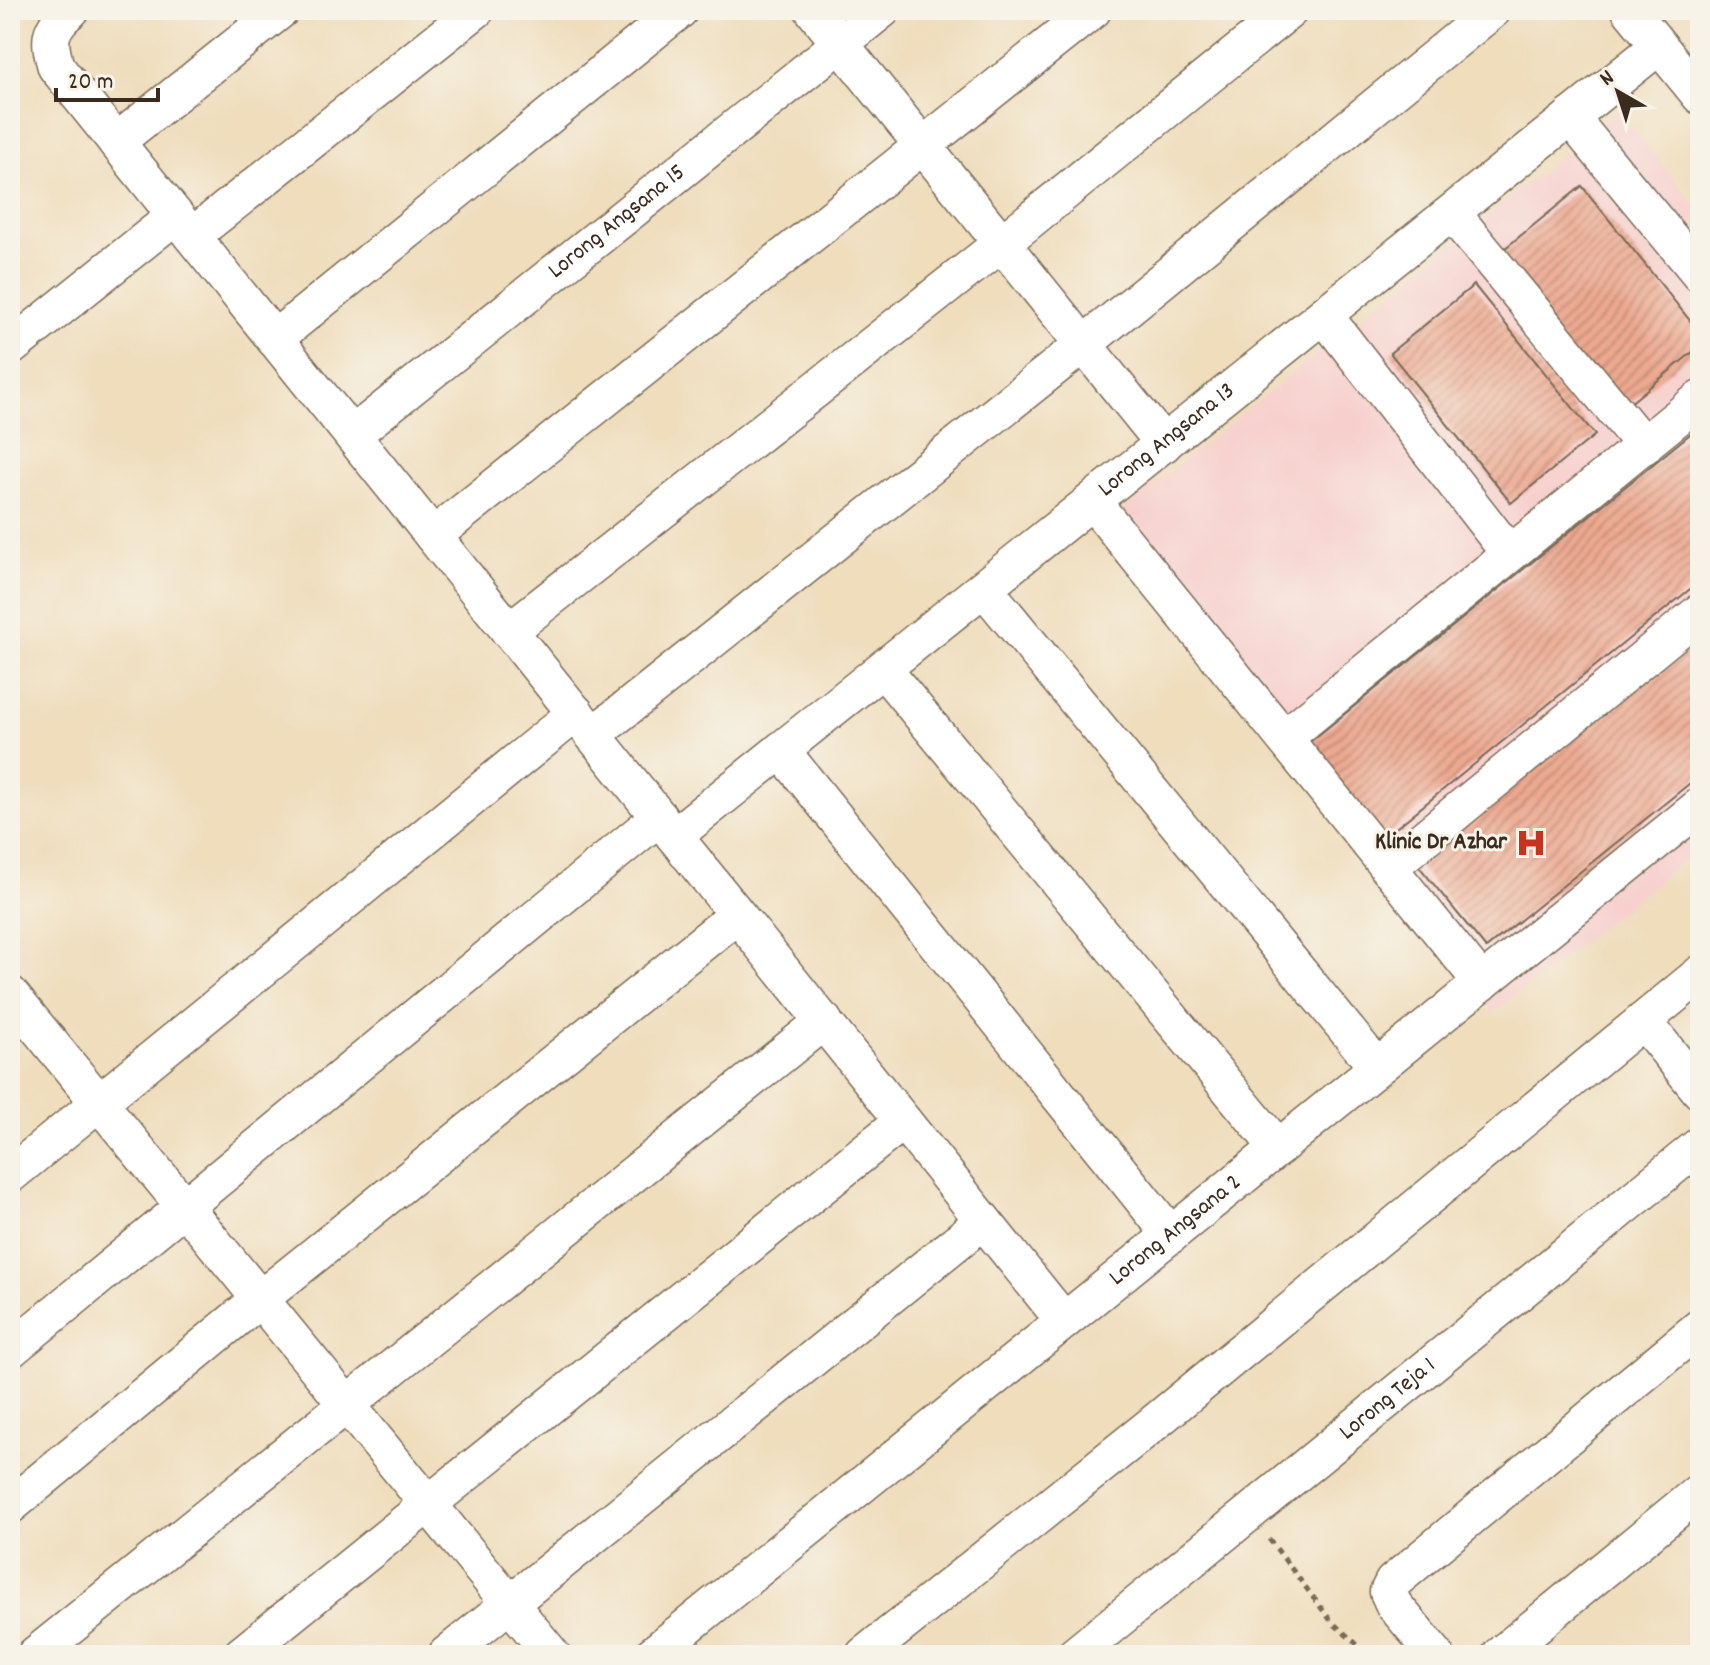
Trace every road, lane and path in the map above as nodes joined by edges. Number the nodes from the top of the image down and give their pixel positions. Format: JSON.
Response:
{"nodes":[{"id":1,"x":71,"y":10,"type":"edge"},
{"id":2,"x":281,"y":10,"type":"edge"},
{"id":3,"x":476,"y":10,"type":"edge"},
{"id":4,"x":680,"y":10,"type":"edge"},
{"id":5,"x":813,"y":10,"type":"edge"},
{"id":6,"x":882,"y":10,"type":"edge"},
{"id":7,"x":1093,"y":10,"type":"edge"},
{"id":8,"x":1290,"y":10,"type":"edge"},
{"id":9,"x":1493,"y":10,"type":"edge"},
{"id":10,"x":1630,"y":10,"type":"edge"},
{"id":11,"x":840,"y":43,"type":"junction"},
{"id":12,"x":1659,"y":46,"type":"junction"},
{"id":13,"x":1700,"y":96,"type":"edge"},
{"id":14,"x":1570,"y":117,"type":"junction"},
{"id":15,"x":116,"y":142,"type":"junction"},
{"id":16,"x":924,"y":146,"type":"junction"},
{"id":17,"x":1452,"y":213,"type":"junction"},
{"id":18,"x":184,"y":226,"type":"junction"},
{"id":19,"x":1002,"y":243,"type":"junction"},
{"id":20,"x":1700,"y":274,"type":"edge"},
{"id":21,"x":1324,"y":315,"type":"junction"},
{"id":22,"x":274,"y":339,"type":"junction"},
{"id":23,"x":1084,"y":344,"type":"junction"},
{"id":24,"x":10,"y":348,"type":"edge"},
{"id":25,"x":1700,"y":399,"type":"edge"},
{"id":26,"x":352,"y":435,"type":"junction"},
{"id":27,"x":1164,"y":444,"type":"junction"},
{"id":28,"x":1644,"y":446,"type":"junction"},
{"id":29,"x":1092,"y":501,"type":"junction"},
{"id":30,"x":433,"y":536,"type":"junction"},
{"id":31,"x":1509,"y":553,"type":"junction"},
{"id":32,"x":984,"y":588,"type":"junction"},
{"id":33,"x":1700,"y":612,"type":"edge"},
{"id":34,"x":509,"y":631,"type":"junction"},
{"id":35,"x":883,"y":669,"type":"junction"},
{"id":36,"x":584,"y":724,"type":"junction"},
{"id":37,"x":1284,"y":738,"type":"junction"},
{"id":38,"x":781,"y":750,"type":"junction"},
{"id":39,"x":1700,"y":806,"type":"edge"},
{"id":40,"x":666,"y":826,"type":"junction"},
{"id":41,"x":1388,"y":868,"type":"junction"},
{"id":42,"x":737,"y":915,"type":"junction"},
{"id":43,"x":1700,"y":974,"type":"edge"},
{"id":44,"x":1482,"y":983,"type":"junction"},
{"id":45,"x":11,"y":999,"type":"edge"},
{"id":46,"x":824,"y":1021,"type":"junction"},
{"id":47,"x":1643,"y":1021,"type":"junction"},
{"id":48,"x":1377,"y":1067,"type":"junction"},
{"id":49,"x":1700,"y":1091,"type":"edge"},
{"id":50,"x":99,"y":1102,"type":"junction"},
{"id":51,"x":903,"y":1121,"type":"junction"},
{"id":52,"x":1700,"y":1145,"type":"edge"},
{"id":53,"x":1278,"y":1148,"type":"junction"},
{"id":54,"x":10,"y":1175,"type":"edge"},
{"id":55,"x":185,"y":1208,"type":"junction"},
{"id":56,"x":983,"y":1221,"type":"junction"},
{"id":57,"x":1171,"y":1235,"type":"junction"},
{"id":58,"x":260,"y":1299,"type":"junction"},
{"id":59,"x":1064,"y":1321,"type":"junction"},
{"id":60,"x":1700,"y":1327,"type":"edge"},
{"id":61,"x":10,"y":1350,"type":"edge"},
{"id":62,"x":347,"y":1405,"type":"junction"},
{"id":63,"x":1700,"y":1491,"type":"edge"},
{"id":64,"x":428,"y":1504,"type":"junction"},
{"id":65,"x":10,"y":1506,"type":"edge"},
{"id":66,"x":1249,"y":1513,"type":"junction"},
{"id":67,"x":510,"y":1603,"type":"junction"},
{"id":68,"x":35,"y":1655,"type":"edge"},
{"id":69,"x":241,"y":1655,"type":"edge"},
{"id":70,"x":446,"y":1655,"type":"edge"},
{"id":71,"x":552,"y":1655,"type":"edge"},
{"id":72,"x":652,"y":1655,"type":"edge"},
{"id":73,"x":864,"y":1655,"type":"edge"},
{"id":74,"x":1075,"y":1655,"type":"edge"},
{"id":75,"x":1369,"y":1655,"type":"edge"},
{"id":76,"x":1436,"y":1655,"type":"edge"},
{"id":77,"x":1500,"y":1655,"type":"edge"}],
"edges":[{"from":1,"to":15,"type":"street"},
{"from":2,"to":15,"type":"street"},
{"from":3,"to":18,"type":"street"},
{"from":4,"to":22,"type":"street"},
{"from":5,"to":11,"type":"street"},
{"from":6,"to":11,"type":"street","name":"Lorong Angsana 15"},
{"from":7,"to":16,"type":"street"},
{"from":8,"to":19,"type":"street"},
{"from":9,"to":23,"type":"street"},
{"from":10,"to":12,"type":"street"},
{"from":11,"to":16,"type":"street"},
{"from":11,"to":26,"type":"street","name":"Lorong Angsana 15"},
{"from":12,"to":13,"type":"street"},
{"from":12,"to":14,"type":"street","name":"Lorong Angsana 13"},
{"from":14,"to":17,"type":"street","name":"Lorong Angsana 13"},
{"from":14,"to":20,"type":"street"},
{"from":15,"to":18,"type":"street"},
{"from":16,"to":19,"type":"street"},
{"from":16,"to":30,"type":"street"},
{"from":17,"to":21,"type":"street","name":"Lorong Angsana 13"},
{"from":17,"to":28,"type":"street"},
{"from":18,"to":22,"type":"street"},
{"from":18,"to":24,"type":"street"},
{"from":19,"to":23,"type":"street"},
{"from":19,"to":34,"type":"street"},
{"from":21,"to":27,"type":"street","name":"Lorong Angsana 13"},
{"from":21,"to":31,"type":"street"},
{"from":22,"to":26,"type":"street"},
{"from":23,"to":27,"type":"street"},
{"from":23,"to":36,"type":"street"},
{"from":25,"to":28,"type":"street"},
{"from":26,"to":30,"type":"street"},
{"from":27,"to":29,"type":"street","name":"Lorong Angsana 13"},
{"from":28,"to":31,"type":"street"},
{"from":29,"to":32,"type":"street","name":"Lorong Angsana 13"},
{"from":29,"to":37,"type":"street"},
{"from":30,"to":34,"type":"street"},
{"from":31,"to":37,"type":"street"},
{"from":32,"to":35,"type":"street","name":"Lorong Angsana 13"},
{"from":32,"to":48,"type":"street"},
{"from":33,"to":41,"type":"street"},
{"from":34,"to":36,"type":"street"},
{"from":35,"to":38,"type":"street","name":"Lorong Angsana 13"},
{"from":35,"to":53,"type":"street"},
{"from":36,"to":40,"type":"street"},
{"from":36,"to":50,"type":"street"},
{"from":37,"to":41,"type":"street"},
{"from":38,"to":40,"type":"street","name":"Lorong Angsana 13"},
{"from":38,"to":57,"type":"street"},
{"from":39,"to":44,"type":"street","name":"Lorong Angsana 2"},
{"from":40,"to":42,"type":"street"},
{"from":40,"to":55,"type":"street","name":"Lorong Angsana 13"},
{"from":41,"to":44,"type":"street"},
{"from":42,"to":46,"type":"street"},
{"from":42,"to":58,"type":"street"},
{"from":43,"to":47,"type":"street"},
{"from":44,"to":48,"type":"street","name":"Lorong Angsana 2"},
{"from":45,"to":50,"type":"street"},
{"from":46,"to":51,"type":"street"},
{"from":46,"to":62,"type":"street"},
{"from":47,"to":49,"type":"street"},
{"from":47,"to":73,"type":"street"},
{"from":48,"to":53,"type":"street","name":"Lorong Angsana 2"},
{"from":50,"to":54,"type":"street"},
{"from":50,"to":55,"type":"street"},
{"from":51,"to":56,"type":"street"},
{"from":51,"to":64,"type":"street"},
{"from":52,"to":66,"type":"street","name":"Lorong Teja 1"},
{"from":53,"to":57,"type":"street","name":"Lorong Angsana 2"},
{"from":55,"to":58,"type":"street"},
{"from":55,"to":61,"type":"street","name":"Lorong Angsana 13"},
{"from":56,"to":59,"type":"street"},
{"from":56,"to":67,"type":"street"},
{"from":57,"to":59,"type":"street","name":"Lorong Angsana 2"},
{"from":58,"to":62,"type":"street"},
{"from":58,"to":65,"type":"street"},
{"from":59,"to":72,"type":"street","name":"Lorong Angsana 2"},
{"from":60,"to":76,"type":"street"},
{"from":62,"to":64,"type":"street"},
{"from":62,"to":68,"type":"street"},
{"from":63,"to":77,"type":"street"},
{"from":64,"to":67,"type":"street"},
{"from":64,"to":69,"type":"street"},
{"from":66,"to":74,"type":"street","name":"Lorong Teja 1"},
{"from":66,"to":75,"type":"path"},
{"from":67,"to":70,"type":"street"},
{"from":67,"to":71,"type":"street"}]}
